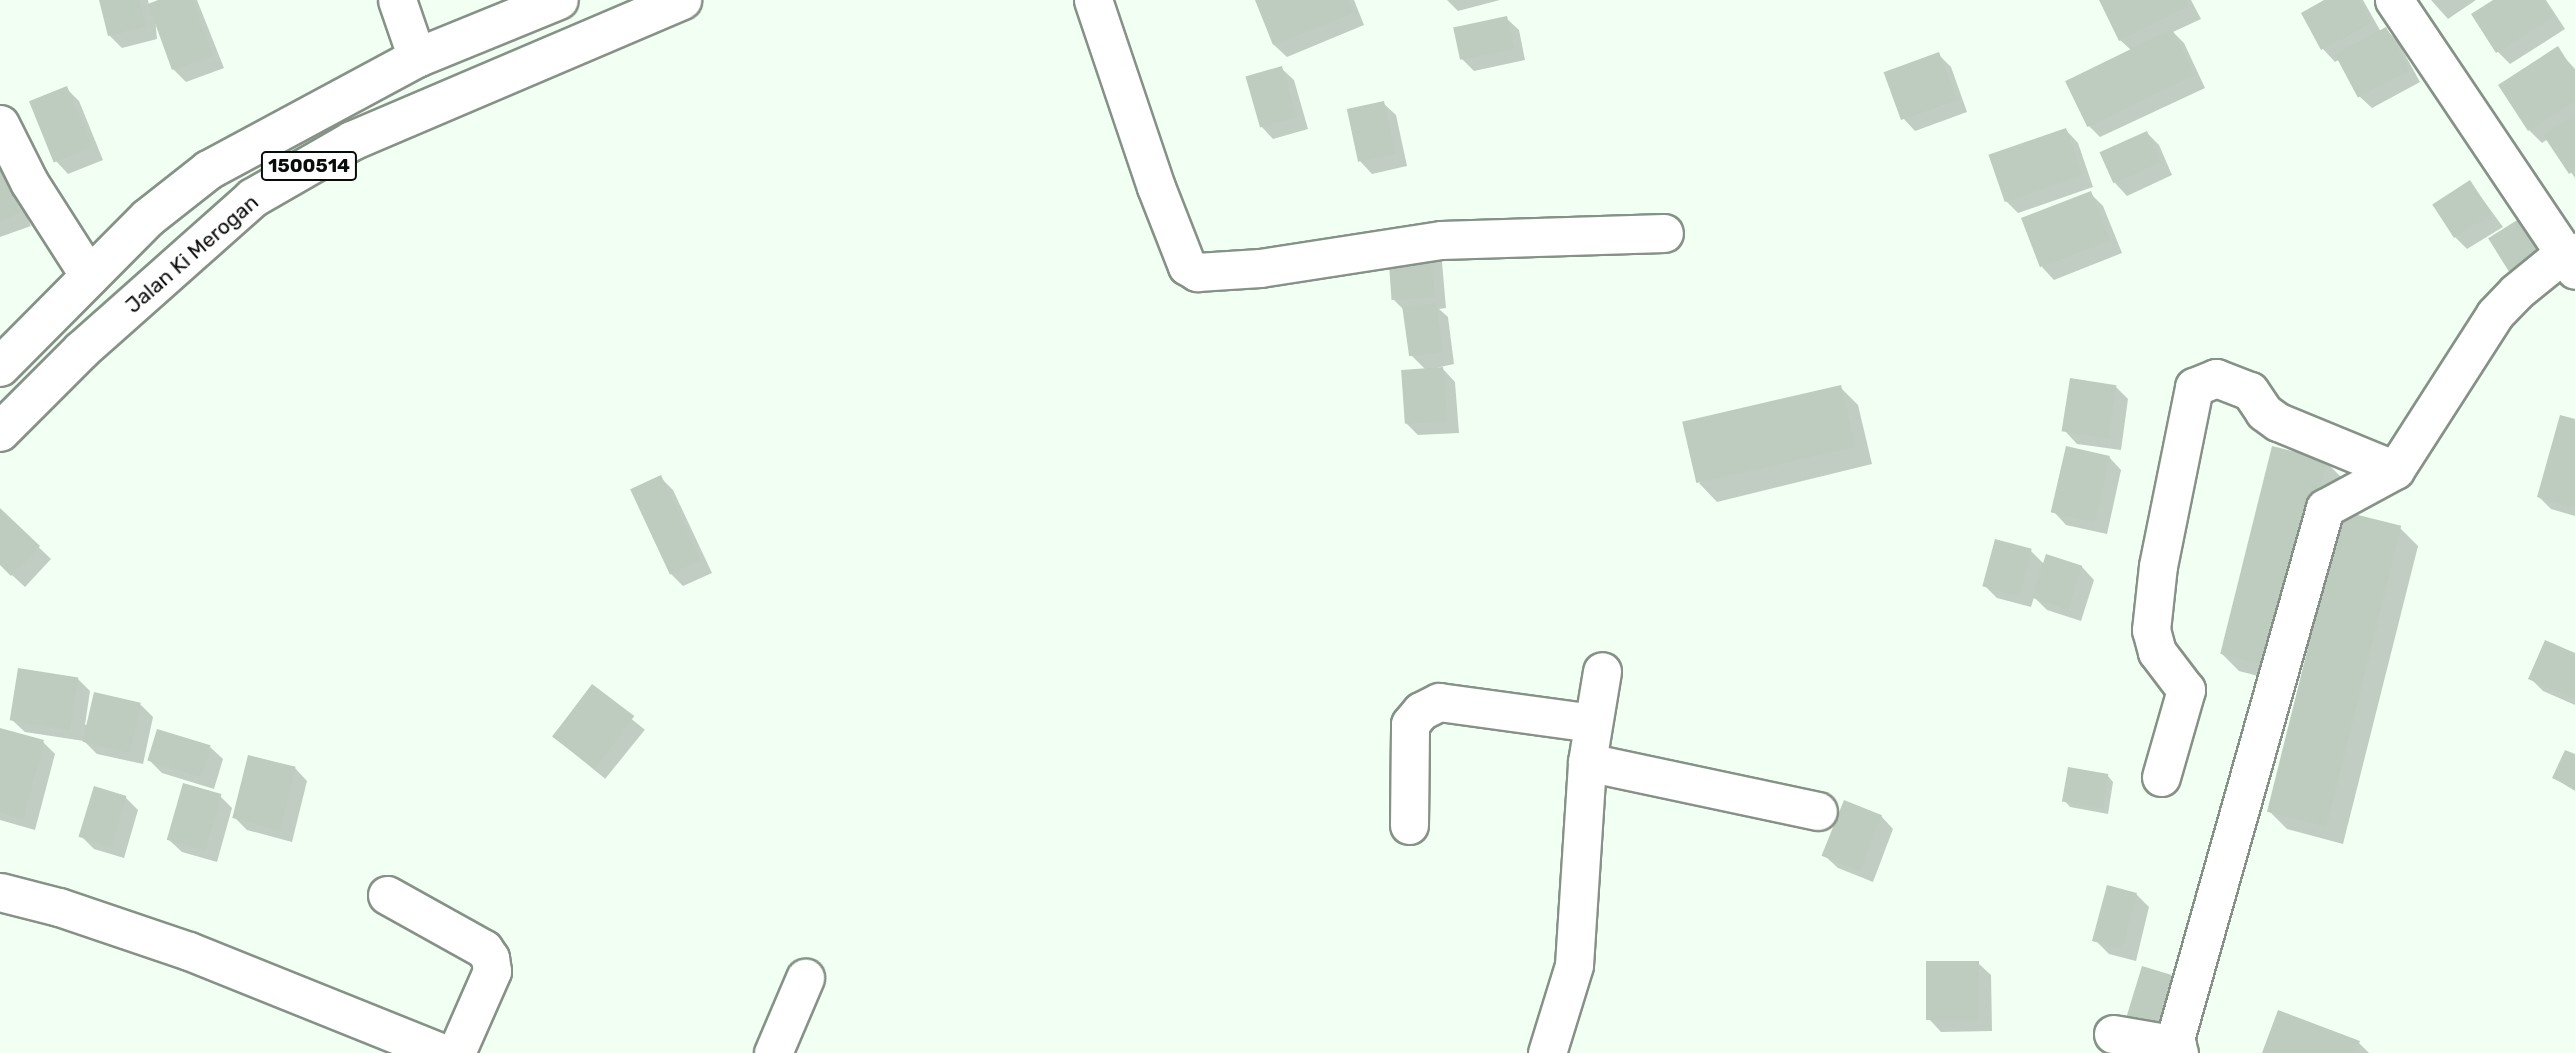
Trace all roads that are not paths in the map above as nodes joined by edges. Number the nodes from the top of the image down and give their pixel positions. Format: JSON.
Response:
{"nodes":[{"id":1,"x":397,"y":0,"type":"edge"},
{"id":2,"x":682,"y":0,"type":"edge"},
{"id":3,"x":1093,"y":0,"type":"edge"},
{"id":4,"x":2395,"y":0,"type":"edge"},
{"id":5,"x":536,"y":4,"type":"edge"},
{"id":6,"x":416,"y":58,"type":"junction"},
{"id":7,"x":0,"y":124,"type":"edge"},
{"id":8,"x":1664,"y":233,"type":"dead end"},
{"id":9,"x":2571,"y":258,"type":"edge"},
{"id":10,"x":89,"y":276,"type":"junction"},
{"id":11,"x":0,"y":367,"type":"edge"},
{"id":12,"x":0,"y":432,"type":"edge"},
{"id":13,"x":2395,"y":470,"type":"junction"},
{"id":14,"x":1602,"y":671,"type":"dead end"},
{"id":15,"x":1592,"y":723,"type":"junction"},
{"id":16,"x":1587,"y":762,"type":"junction"},
{"id":17,"x":2161,"y":777,"type":"dead end"},
{"id":18,"x":1818,"y":811,"type":"dead end"},
{"id":19,"x":1409,"y":825,"type":"dead end"},
{"id":20,"x":0,"y":892,"type":"edge"},
{"id":21,"x":387,"y":895,"type":"dead end"},
{"id":22,"x":805,"y":978,"type":"dead end"},
{"id":23,"x":2113,"y":1034,"type":"dead end"},
{"id":24,"x":2178,"y":1049,"type":"edge"},
{"id":25,"x":443,"y":1053,"type":"edge"},
{"id":26,"x":456,"y":1053,"type":"edge"},
{"id":27,"x":773,"y":1053,"type":"edge"},
{"id":28,"x":1547,"y":1053,"type":"edge"}],
"edges":[{"from":1,"to":6,"type":"street"},
{"from":2,"to":12,"type":"highway","name":"Jalan Ki Merogan","number":"1500514"},
{"from":3,"to":8,"type":"street"},
{"from":4,"to":9,"type":"street"},
{"from":5,"to":6,"type":"highway","number":"1500514"},
{"from":6,"to":10,"type":"highway","number":"1500514"},
{"from":7,"to":10,"type":"street"},
{"from":9,"to":13,"type":"street"},
{"from":10,"to":11,"type":"highway","number":"1500514"},
{"from":13,"to":17,"type":"street"},
{"from":13,"to":24,"type":"street"},
{"from":14,"to":15,"type":"street"},
{"from":15,"to":16,"type":"street"},
{"from":15,"to":19,"type":"street"},
{"from":16,"to":18,"type":"street"},
{"from":16,"to":28,"type":"street"},
{"from":20,"to":25,"type":"street"},
{"from":21,"to":26,"type":"street"},
{"from":22,"to":27,"type":"street"},
{"from":23,"to":24,"type":"street"}]}
